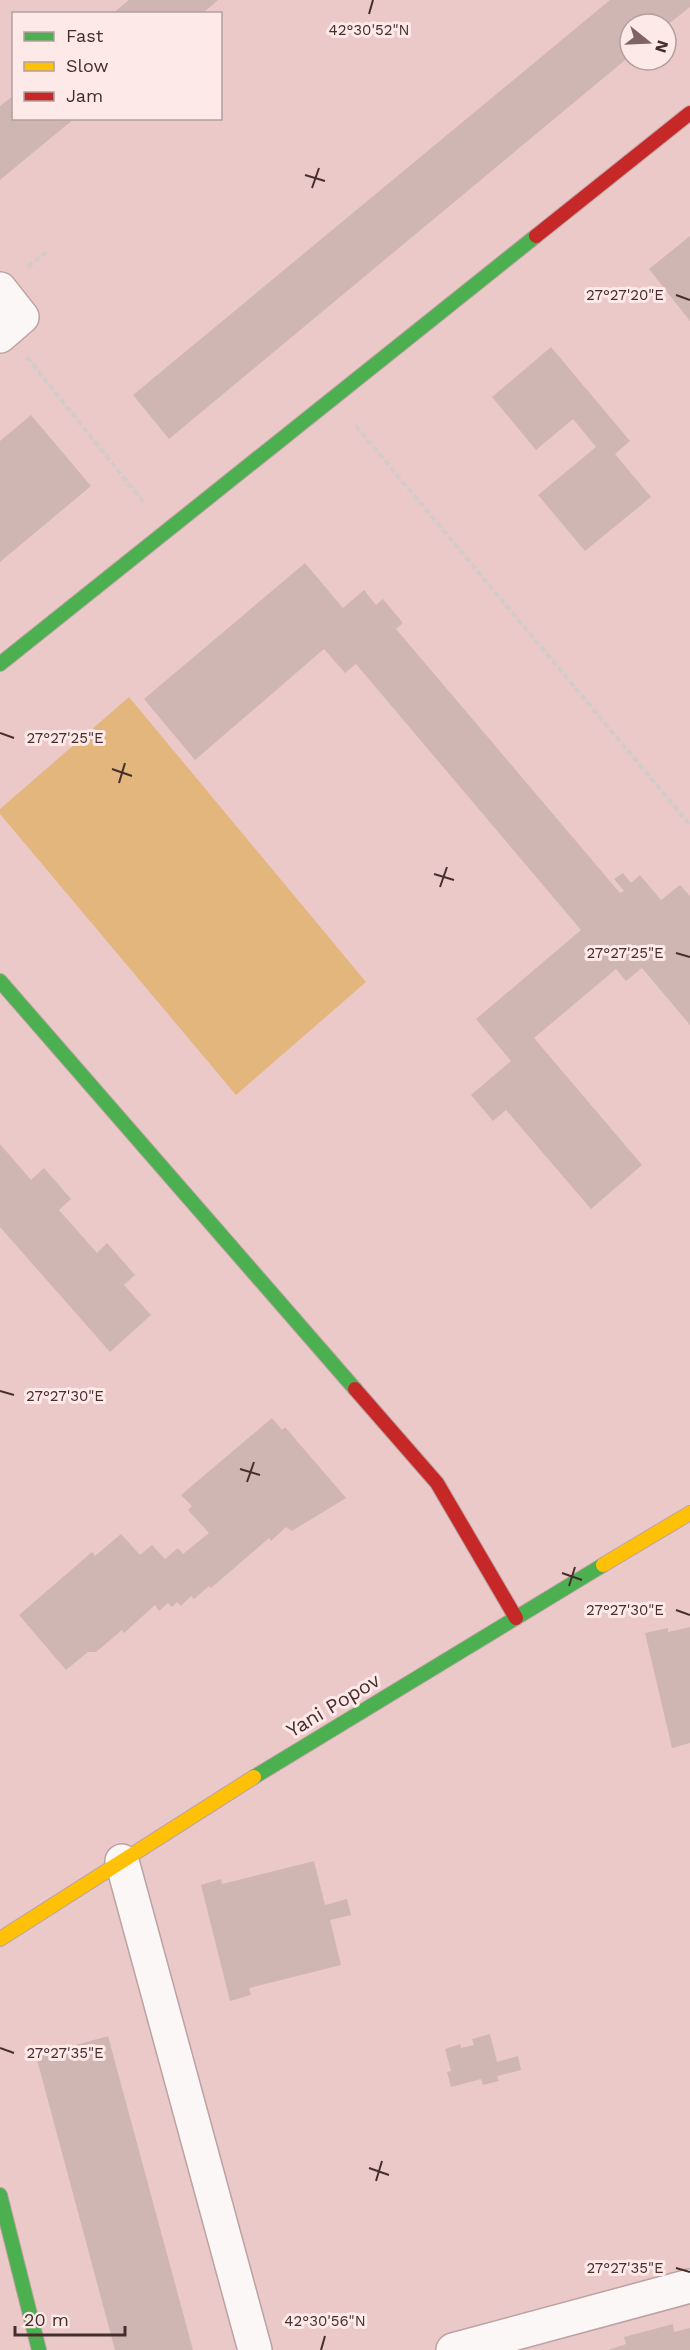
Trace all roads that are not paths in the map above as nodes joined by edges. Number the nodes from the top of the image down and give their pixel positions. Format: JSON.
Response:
{"nodes":[{"id":1,"x":690,"y":113,"type":"edge"},
{"id":2,"x":0,"y":289,"type":"edge"},
{"id":3,"x":3,"y":333,"type":"edge"},
{"id":4,"x":0,"y":664,"type":"edge"},
{"id":5,"x":0,"y":981,"type":"edge"},
{"id":6,"x":690,"y":1513,"type":"edge"},
{"id":7,"x":516,"y":1618,"type":"junction"},
{"id":8,"x":122,"y":1862,"type":"junction"},
{"id":9,"x":0,"y":1939,"type":"edge"},
{"id":10,"x":0,"y":2195,"type":"edge"},
{"id":11,"x":690,"y":2286,"type":"edge"},
{"id":12,"x":39,"y":2350,"type":"edge"},
{"id":13,"x":255,"y":2350,"type":"edge"},
{"id":14,"x":453,"y":2350,"type":"edge"}],
"edges":[{"from":1,"to":4,"type":"street"},
{"from":2,"to":3,"type":"street"},
{"from":5,"to":7,"type":"street"},
{"from":6,"to":7,"type":"street","name":"Yani Popov"},
{"from":7,"to":8,"type":"street","name":"Yani Popov"},
{"from":8,"to":9,"type":"street","name":"Yani Popov"},
{"from":8,"to":13,"type":"street"},
{"from":10,"to":12,"type":"street"},
{"from":11,"to":14,"type":"street"}]}
